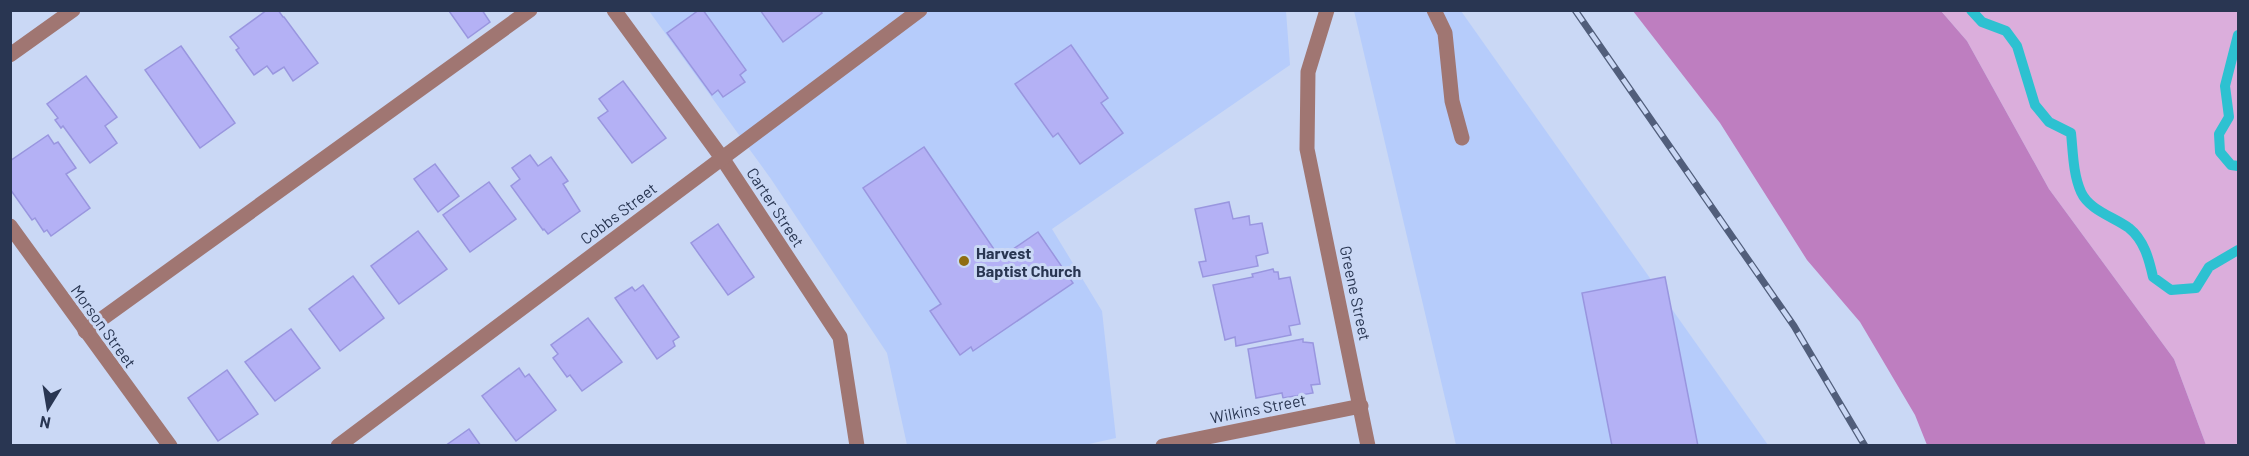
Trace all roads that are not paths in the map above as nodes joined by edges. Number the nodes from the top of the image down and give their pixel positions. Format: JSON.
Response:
{"nodes":[{"id":1,"x":73,"y":10,"type":"edge"},
{"id":2,"x":530,"y":10,"type":"edge"},
{"id":3,"x":614,"y":10,"type":"edge"},
{"id":4,"x":920,"y":10,"type":"edge"},
{"id":5,"x":1327,"y":10,"type":"edge"},
{"id":6,"x":1434,"y":10,"type":"edge"},
{"id":7,"x":10,"y":55,"type":"edge"},
{"id":8,"x":1462,"y":138,"type":"dead end"},
{"id":9,"x":722,"y":158,"type":"junction"},
{"id":10,"x":10,"y":226,"type":"edge"},
{"id":11,"x":85,"y":331,"type":"junction"},
{"id":12,"x":1361,"y":406,"type":"junction"},
{"id":13,"x":170,"y":446,"type":"edge"},
{"id":14,"x":338,"y":446,"type":"edge"},
{"id":15,"x":857,"y":446,"type":"edge"},
{"id":16,"x":1163,"y":446,"type":"edge"},
{"id":17,"x":1368,"y":446,"type":"edge"}],
"edges":[{"from":1,"to":7,"type":"street"},
{"from":2,"to":11,"type":"street"},
{"from":3,"to":9,"type":"street","name":"Carter Street"},
{"from":4,"to":9,"type":"street","name":"Cobbs Street"},
{"from":5,"to":12,"type":"street","name":"Greene Street"},
{"from":6,"to":8,"type":"street"},
{"from":9,"to":14,"type":"street","name":"Cobbs Street"},
{"from":9,"to":15,"type":"street","name":"Carter Street"},
{"from":10,"to":11,"type":"street","name":"Morson Street"},
{"from":11,"to":13,"type":"street","name":"Morson Street"},
{"from":12,"to":16,"type":"street","name":"Wilkins Street"},
{"from":12,"to":17,"type":"street","name":"Greene Street"}]}
